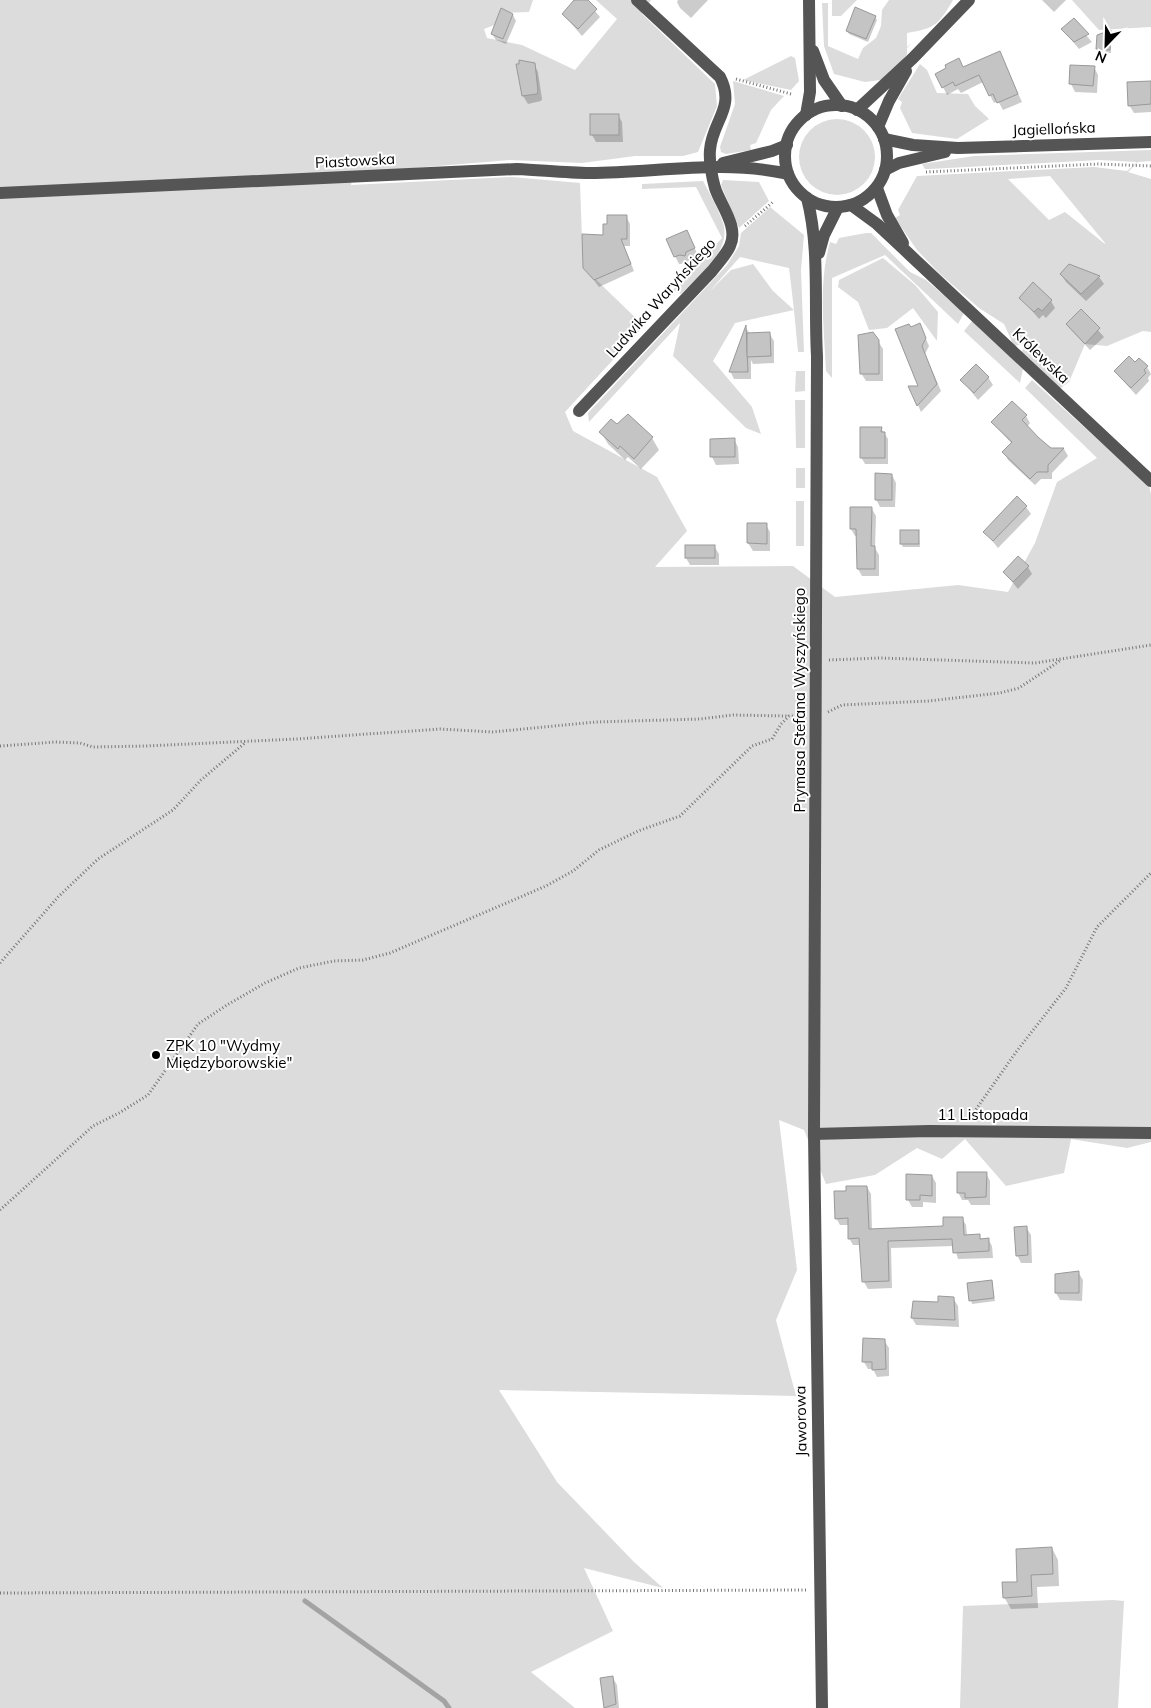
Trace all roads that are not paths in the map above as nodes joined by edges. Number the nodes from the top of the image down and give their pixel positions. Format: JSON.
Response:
{"nodes":[{"id":1,"x":637,"y":0,"type":"edge"},
{"id":2,"x":809,"y":0,"type":"edge"},
{"id":3,"x":969,"y":0,"type":"edge"},
{"id":4,"x":809,"y":42,"type":"junction"},
{"id":5,"x":913,"y":58,"type":"junction"},
{"id":6,"x":842,"y":106,"type":"junction"},
{"id":7,"x":857,"y":110,"type":"junction"},
{"id":8,"x":806,"y":115,"type":"junction"},
{"id":9,"x":881,"y":133,"type":"junction"},
{"id":10,"x":1151,"y":142,"type":"edge"},
{"id":11,"x":787,"y":145,"type":"junction"},
{"id":12,"x":958,"y":148,"type":"junction"},
{"id":13,"x":711,"y":166,"type":"junction"},
{"id":14,"x":886,"y":170,"type":"junction"},
{"id":15,"x":788,"y":174,"type":"junction"},
{"id":16,"x":877,"y":188,"type":"junction"},
{"id":17,"x":0,"y":193,"type":"edge"},
{"id":18,"x":807,"y":198,"type":"junction"},
{"id":19,"x":852,"y":205,"type":"junction"},
{"id":20,"x":838,"y":207,"type":"junction"},
{"id":21,"x":909,"y":254,"type":"junction"},
{"id":22,"x":814,"y":267,"type":"junction"},
{"id":23,"x":579,"y":411,"type":"dead end"},
{"id":24,"x":1151,"y":482,"type":"edge"},
{"id":25,"x":1151,"y":1133,"type":"edge"},
{"id":26,"x":814,"y":1134,"type":"junction"},
{"id":27,"x":822,"y":1708,"type":"edge"}],
"edges":[{"from":1,"to":13,"type":"street","name":"Ludwika Waryńskiego"},
{"from":2,"to":4,"type":"street"},
{"from":3,"to":5,"type":"street"},
{"from":4,"to":6,"type":"street"},
{"from":4,"to":8,"type":"street"},
{"from":5,"to":7,"type":"street"},
{"from":5,"to":9,"type":"street"},
{"from":6,"to":7,"type":"street"},
{"from":6,"to":8,"type":"street"},
{"from":7,"to":9,"type":"street"},
{"from":8,"to":11,"type":"street"},
{"from":9,"to":12,"type":"street","name":"Jagiellońska"},
{"from":9,"to":14,"type":"street"},
{"from":10,"to":12,"type":"street","name":"Jagiellońska"},
{"from":11,"to":13,"type":"street","name":"Piastowska"},
{"from":11,"to":15,"type":"street"},
{"from":12,"to":14,"type":"street","name":"Jagiellońska"},
{"from":13,"to":15,"type":"street","name":"Piastowska"},
{"from":13,"to":17,"type":"street","name":"Piastowska"},
{"from":13,"to":23,"type":"street","name":"Ludwika Waryńskiego"},
{"from":14,"to":16,"type":"street"},
{"from":15,"to":18,"type":"street"},
{"from":16,"to":19,"type":"street"},
{"from":16,"to":21,"type":"street","name":"Królewska"},
{"from":18,"to":20,"type":"street"},
{"from":18,"to":22,"type":"street","name":"Prymasa Stefana Wyszyńskiego"},
{"from":19,"to":20,"type":"street"},
{"from":19,"to":21,"type":"street","name":"Królewska"},
{"from":20,"to":22,"type":"street","name":"Prymasa Stefana Wyszyńskiego"},
{"from":21,"to":24,"type":"street","name":"Królewska"},
{"from":22,"to":26,"type":"street","name":"Prymasa Stefana Wyszyńskiego"},
{"from":25,"to":26,"type":"street","name":"11 Listopada"},
{"from":26,"to":27,"type":"street","name":"Jaworowa"}]}
